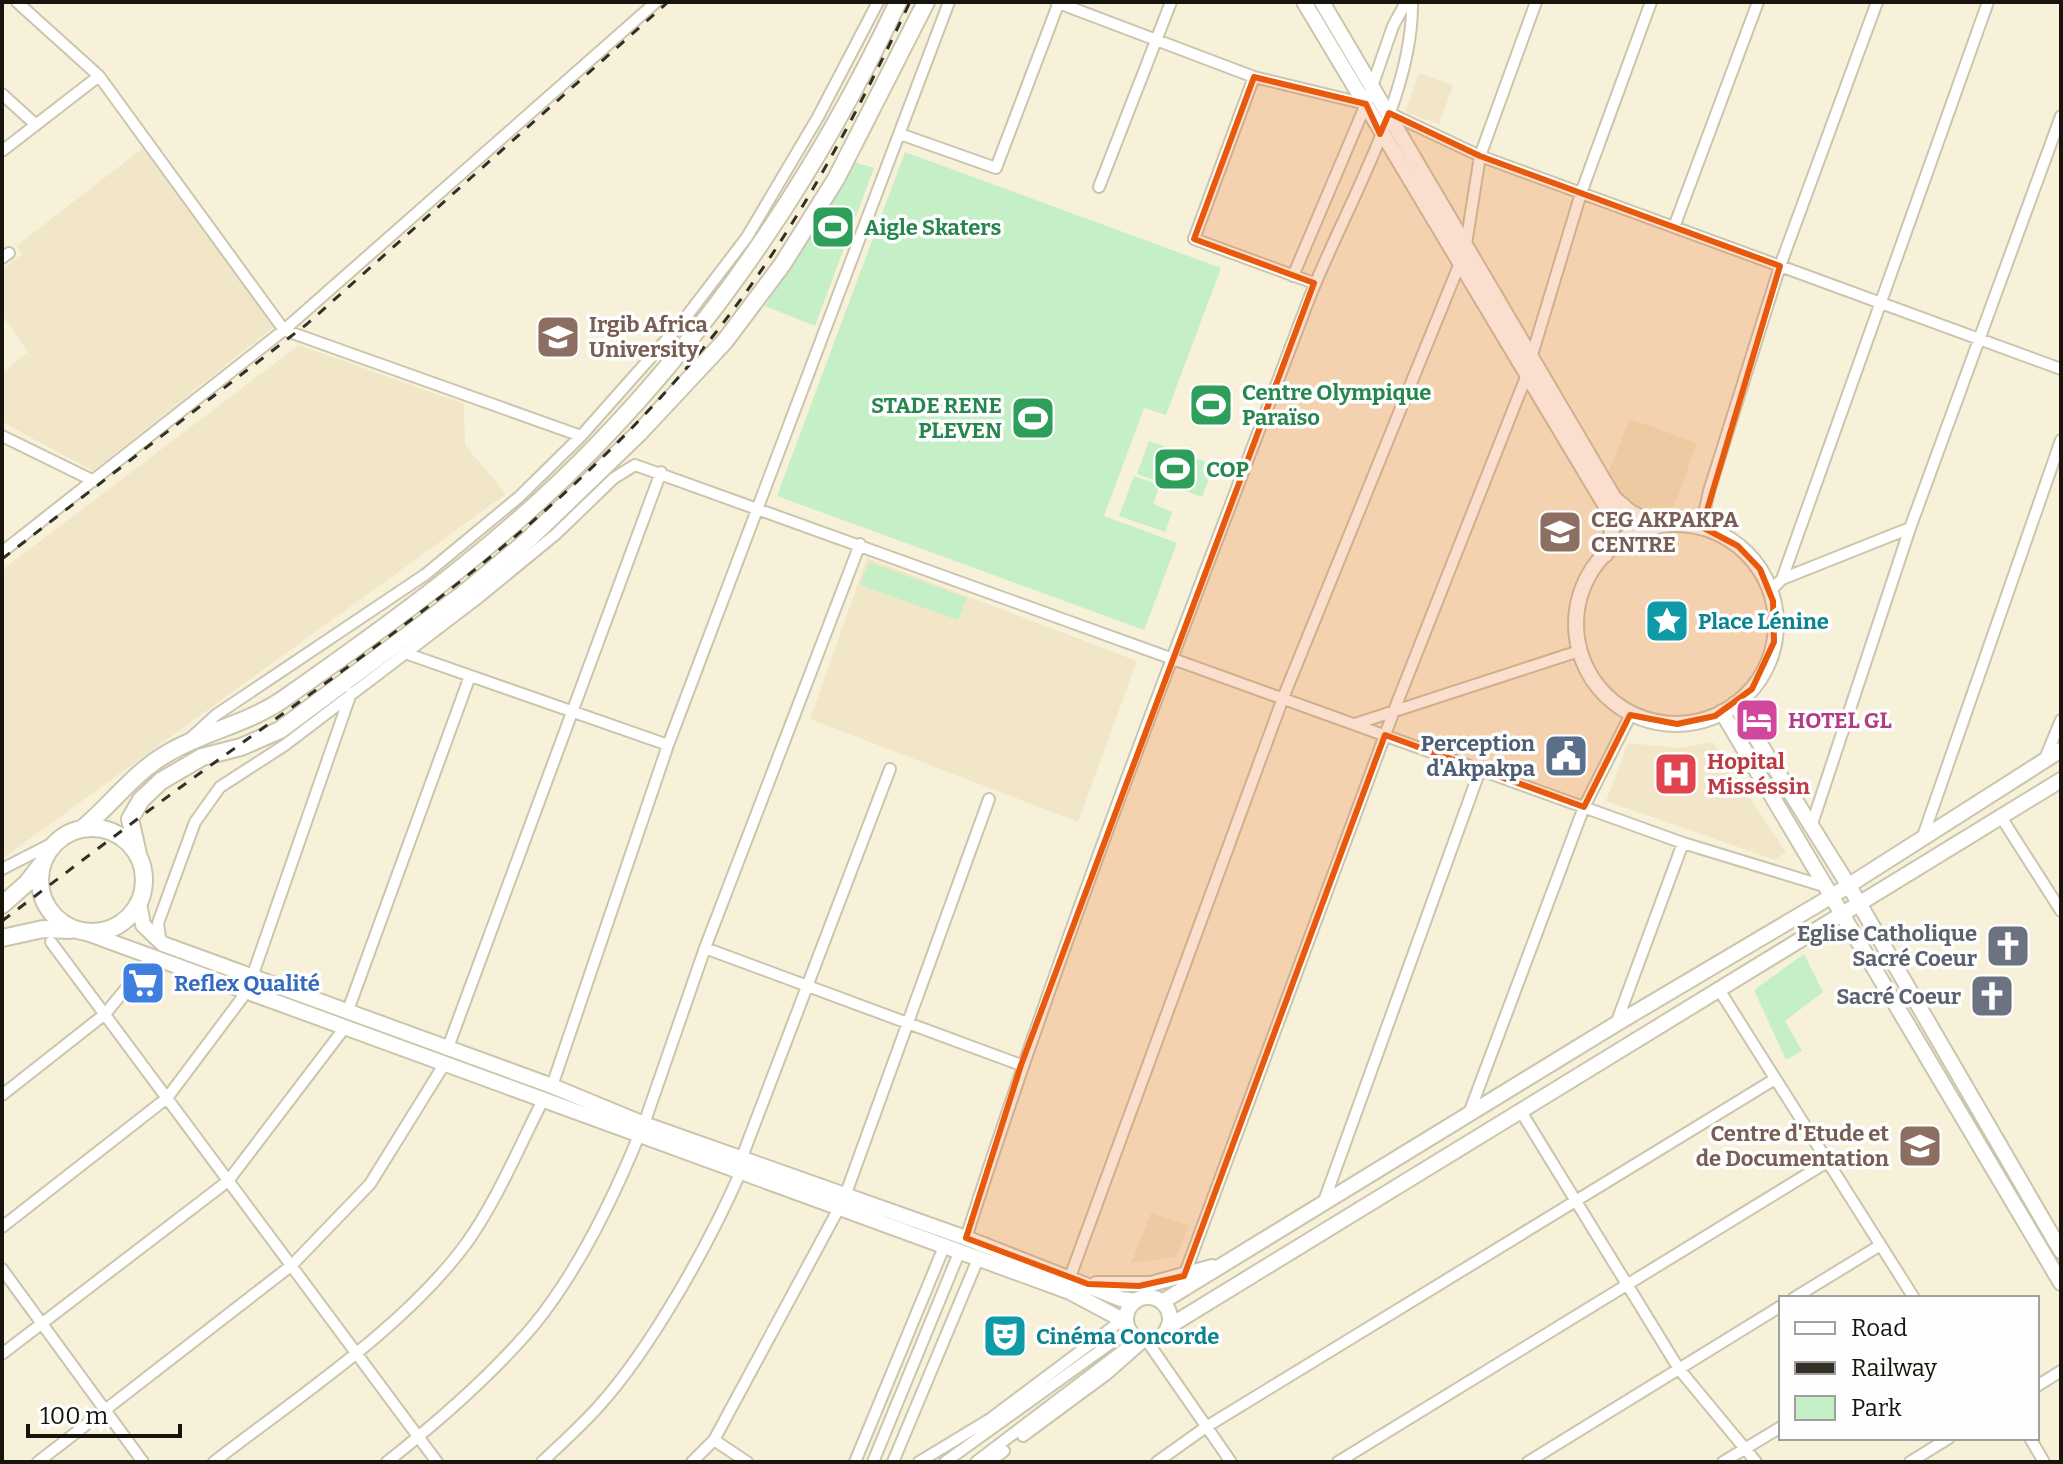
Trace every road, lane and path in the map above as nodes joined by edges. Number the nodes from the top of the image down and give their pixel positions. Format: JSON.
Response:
{"nodes":[{"id":1,"x":17,"y":2,"type":"edge"},
{"id":2,"x":656,"y":2,"type":"edge"},
{"id":3,"x":878,"y":2,"type":"edge"},
{"id":4,"x":898,"y":2,"type":"edge"},
{"id":5,"x":926,"y":2,"type":"edge"},
{"id":6,"x":949,"y":2,"type":"edge"},
{"id":7,"x":1057,"y":2,"type":"edge"},
{"id":8,"x":1171,"y":2,"type":"edge"},
{"id":9,"x":1304,"y":2,"type":"edge"},
{"id":10,"x":1322,"y":2,"type":"edge"},
{"id":11,"x":1406,"y":2,"type":"edge"},
{"id":12,"x":1412,"y":2,"type":"edge"},
{"id":13,"x":1536,"y":2,"type":"edge"},
{"id":14,"x":1651,"y":2,"type":"edge"},
{"id":15,"x":1758,"y":2,"type":"edge"},
{"id":16,"x":1877,"y":2,"type":"edge"},
{"id":17,"x":1988,"y":2,"type":"edge"},
{"id":18,"x":1155,"y":39,"type":"junction"},
{"id":19,"x":99,"y":76,"type":"junction"},
{"id":20,"x":1254,"y":77,"type":"junction"},
{"id":21,"x":1372,"y":86,"type":"junction"},
{"id":22,"x":2,"y":94,"type":"edge"},
{"id":23,"x":1366,"y":104,"type":"junction"},
{"id":24,"x":1389,"y":113,"type":"junction"},
{"id":25,"x":2061,"y":116,"type":"edge"},
{"id":26,"x":36,"y":125,"type":"junction"},
{"id":27,"x":900,"y":134,"type":"junction"},
{"id":28,"x":1380,"y":134,"type":"junction"},
{"id":29,"x":2,"y":151,"type":"edge"},
{"id":30,"x":1480,"y":156,"type":"junction"},
{"id":31,"x":1099,"y":187,"type":"dead end"},
{"id":32,"x":1581,"y":193,"type":"junction"},
{"id":33,"x":1674,"y":227,"type":"junction"},
{"id":34,"x":1466,"y":244,"type":"junction"},
{"id":35,"x":1460,"y":263,"type":"junction"},
{"id":36,"x":1780,"y":266,"type":"junction"},
{"id":37,"x":1293,"y":276,"type":"junction"},
{"id":38,"x":1314,"y":283,"type":"junction"},
{"id":39,"x":1880,"y":303,"type":"junction"},
{"id":40,"x":284,"y":330,"type":"junction"},
{"id":41,"x":1979,"y":339,"type":"junction"},
{"id":42,"x":1532,"y":355,"type":"junction"},
{"id":43,"x":2061,"y":369,"type":"edge"},
{"id":44,"x":1526,"y":377,"type":"junction"},
{"id":45,"x":2,"y":436,"type":"edge"},
{"id":46,"x":581,"y":436,"type":"junction"},
{"id":47,"x":2061,"y":440,"type":"edge"},
{"id":48,"x":661,"y":472,"type":"junction"},
{"id":49,"x":94,"y":481,"type":"junction"},
{"id":50,"x":760,"y":508,"type":"junction"},
{"id":51,"x":1659,"y":526,"type":"junction"},
{"id":52,"x":1701,"y":528,"type":"junction"},
{"id":53,"x":1910,"y":528,"type":"junction"},
{"id":54,"x":860,"y":544,"type":"junction"},
{"id":55,"x":2,"y":552,"type":"edge"},
{"id":56,"x":1605,"y":555,"type":"junction"},
{"id":57,"x":1782,"y":579,"type":"junction"},
{"id":58,"x":1770,"y":591,"type":"junction"},
{"id":59,"x":1579,"y":651,"type":"junction"},
{"id":60,"x":314,"y":653,"type":"junction"},
{"id":61,"x":405,"y":653,"type":"junction"},
{"id":62,"x":1174,"y":658,"type":"junction"},
{"id":63,"x":326,"y":668,"type":"junction"},
{"id":64,"x":470,"y":676,"type":"junction"},
{"id":65,"x":351,"y":693,"type":"junction"},
{"id":66,"x":1283,"y":698,"type":"junction"},
{"id":67,"x":1735,"y":704,"type":"junction"},
{"id":68,"x":1395,"y":708,"type":"junction"},
{"id":69,"x":572,"y":711,"type":"junction"},
{"id":70,"x":1722,"y":712,"type":"junction"},
{"id":71,"x":1631,"y":714,"type":"junction"},
{"id":72,"x":2061,"y":720,"type":"edge"},
{"id":73,"x":1355,"y":724,"type":"junction"},
{"id":74,"x":1385,"y":735,"type":"junction"},
{"id":75,"x":182,"y":745,"type":"junction"},
{"id":76,"x":668,"y":745,"type":"junction"},
{"id":77,"x":2061,"y":750,"type":"edge"},
{"id":78,"x":2044,"y":761,"type":"junction"},
{"id":79,"x":890,"y":769,"type":"dead end"},
{"id":80,"x":1480,"y":770,"type":"junction"},
{"id":81,"x":2061,"y":780,"type":"edge"},
{"id":82,"x":989,"y":799,"type":"dead end"},
{"id":83,"x":1584,"y":807,"type":"junction"},
{"id":84,"x":2001,"y":817,"type":"junction"},
{"id":85,"x":1811,"y":827,"type":"junction"},
{"id":86,"x":82,"y":829,"type":"junction"},
{"id":87,"x":59,"y":840,"type":"junction"},
{"id":88,"x":1921,"y":842,"type":"junction"},
{"id":89,"x":1683,"y":843,"type":"junction"},
{"id":90,"x":138,"y":854,"type":"junction"},
{"id":91,"x":44,"y":861,"type":"junction"},
{"id":92,"x":2,"y":869,"type":"edge"},
{"id":93,"x":1849,"y":886,"type":"junction"},
{"id":94,"x":1830,"y":892,"type":"junction"},
{"id":95,"x":139,"y":903,"type":"junction"},
{"id":96,"x":2,"y":905,"type":"edge"},
{"id":97,"x":2059,"y":905,"type":"edge"},
{"id":98,"x":1858,"y":907,"type":"junction"},
{"id":99,"x":1843,"y":916,"type":"junction"},
{"id":100,"x":80,"y":931,"type":"junction"},
{"id":101,"x":2,"y":938,"type":"edge"},
{"id":102,"x":51,"y":942,"type":"dead end"},
{"id":103,"x":163,"y":944,"type":"junction"},
{"id":104,"x":705,"y":948,"type":"junction"},
{"id":105,"x":152,"y":957,"type":"junction"},
{"id":106,"x":250,"y":984,"type":"junction"},
{"id":107,"x":807,"y":986,"type":"junction"},
{"id":108,"x":1718,"y":988,"type":"junction"},
{"id":109,"x":105,"y":1014,"type":"junction"},
{"id":110,"x":347,"y":1020,"type":"junction"},
{"id":111,"x":908,"y":1023,"type":"junction"},
{"id":112,"x":1616,"y":1024,"type":"junction"},
{"id":113,"x":446,"y":1056,"type":"junction"},
{"id":114,"x":1021,"y":1065,"type":"junction"},
{"id":115,"x":1775,"y":1079,"type":"junction"},
{"id":116,"x":552,"y":1086,"type":"junction"},
{"id":117,"x":2,"y":1095,"type":"edge"},
{"id":118,"x":167,"y":1098,"type":"junction"},
{"id":119,"x":543,"y":1100,"type":"junction"},
{"id":120,"x":1520,"y":1110,"type":"junction"},
{"id":121,"x":1468,"y":1116,"type":"junction"},
{"id":122,"x":642,"y":1128,"type":"junction"},
{"id":123,"x":1827,"y":1162,"type":"junction"},
{"id":124,"x":741,"y":1164,"type":"junction"},
{"id":125,"x":228,"y":1181,"type":"junction"},
{"id":126,"x":1575,"y":1201,"type":"junction"},
{"id":127,"x":842,"y":1202,"type":"junction"},
{"id":128,"x":1322,"y":1206,"type":"junction"},
{"id":129,"x":2,"y":1227,"type":"edge"},
{"id":130,"x":966,"y":1238,"type":"junction"},
{"id":131,"x":1879,"y":1246,"type":"junction"},
{"id":132,"x":944,"y":1247,"type":"junction"},
{"id":133,"x":1249,"y":1250,"type":"junction"},
{"id":134,"x":2061,"y":1251,"type":"edge"},
{"id":135,"x":959,"y":1253,"type":"junction"},
{"id":136,"x":978,"y":1259,"type":"junction"},
{"id":137,"x":292,"y":1265,"type":"junction"},
{"id":138,"x":2,"y":1269,"type":"edge"},
{"id":139,"x":1184,"y":1276,"type":"junction"},
{"id":140,"x":1070,"y":1277,"type":"junction"},
{"id":141,"x":2061,"y":1283,"type":"edge"},
{"id":142,"x":1088,"y":1284,"type":"junction"},
{"id":143,"x":1627,"y":1285,"type":"junction"},
{"id":144,"x":1797,"y":1296,"type":"edge"},
{"id":145,"x":1913,"y":1296,"type":"edge"},
{"id":146,"x":1136,"y":1301,"type":"junction"},
{"id":147,"x":1162,"y":1302,"type":"junction"},
{"id":148,"x":1779,"y":1307,"type":"edge"},
{"id":149,"x":44,"y":1324,"type":"junction"},
{"id":150,"x":1168,"y":1327,"type":"junction"},
{"id":151,"x":1134,"y":1333,"type":"junction"},
{"id":152,"x":356,"y":1352,"type":"junction"},
{"id":153,"x":2,"y":1354,"type":"edge"},
{"id":154,"x":1679,"y":1369,"type":"junction"},
{"id":155,"x":2061,"y":1371,"type":"edge"},
{"id":156,"x":2039,"y":1385,"type":"edge"},
{"id":157,"x":107,"y":1412,"type":"junction"},
{"id":158,"x":1206,"y":1427,"type":"junction"},
{"id":159,"x":1779,"y":1428,"type":"edge"},
{"id":160,"x":418,"y":1437,"type":"junction"},
{"id":161,"x":714,"y":1440,"type":"junction"},
{"id":162,"x":1946,"y":1440,"type":"edge"},
{"id":163,"x":2031,"y":1440,"type":"edge"},
{"id":164,"x":1748,"y":1448,"type":"junction"},
{"id":165,"x":1915,"y":1461,"type":"edge"},
{"id":166,"x":38,"y":1462,"type":"edge"},
{"id":167,"x":143,"y":1462,"type":"edge"},
{"id":168,"x":214,"y":1462,"type":"edge"},
{"id":169,"x":387,"y":1462,"type":"edge"},
{"id":170,"x":437,"y":1462,"type":"edge"},
{"id":171,"x":542,"y":1462,"type":"edge"},
{"id":172,"x":692,"y":1462,"type":"edge"},
{"id":173,"x":747,"y":1462,"type":"edge"},
{"id":174,"x":855,"y":1462,"type":"edge"},
{"id":175,"x":873,"y":1462,"type":"edge"},
{"id":176,"x":893,"y":1462,"type":"edge"},
{"id":177,"x":919,"y":1462,"type":"edge"},
{"id":178,"x":945,"y":1462,"type":"edge"},
{"id":179,"x":976,"y":1462,"type":"edge"},
{"id":180,"x":989,"y":1462,"type":"edge"},
{"id":181,"x":1157,"y":1462,"type":"edge"},
{"id":182,"x":1231,"y":1462,"type":"edge"},
{"id":183,"x":1338,"y":1462,"type":"edge"},
{"id":184,"x":1528,"y":1462,"type":"edge"},
{"id":185,"x":1723,"y":1462,"type":"edge"},
{"id":186,"x":1756,"y":1462,"type":"edge"},
{"id":187,"x":2044,"y":1462,"type":"edge"}],
"edges":[{"from":1,"to":19,"type":"street"},
{"from":2,"to":40,"type":"street"},
{"from":3,"to":46,"type":"street"},
{"from":4,"to":63,"type":"highway"},
{"from":5,"to":90,"type":"highway"},
{"from":6,"to":27,"type":"street"},
{"from":7,"to":18,"type":"street"},
{"from":7,"to":27,"type":"street"},
{"from":8,"to":18,"type":"street"},
{"from":9,"to":23,"type":"main road"},
{"from":10,"to":21,"type":"main road"},
{"from":11,"to":21,"type":"street"},
{"from":12,"to":24,"type":"street"},
{"from":13,"to":30,"type":"street"},
{"from":14,"to":32,"type":"street"},
{"from":15,"to":33,"type":"street"},
{"from":16,"to":36,"type":"street"},
{"from":17,"to":39,"type":"street"},
{"from":18,"to":20,"type":"street"},
{"from":18,"to":31,"type":"street"},
{"from":19,"to":26,"type":"street"},
{"from":19,"to":40,"type":"street"},
{"from":20,"to":23,"type":"street"},
{"from":20,"to":37,"type":"street"},
{"from":21,"to":23,"type":"street"},
{"from":21,"to":24,"type":"main road"},
{"from":22,"to":26,"type":"street"},
{"from":23,"to":28,"type":"main road"},
{"from":23,"to":37,"type":"street"},
{"from":24,"to":28,"type":"street"},
{"from":24,"to":30,"type":"street"},
{"from":24,"to":34,"type":"main road"},
{"from":25,"to":41,"type":"street"},
{"from":26,"to":29,"type":"street"},
{"from":27,"to":50,"type":"street"},
{"from":28,"to":35,"type":"main road"},
{"from":28,"to":38,"type":"street"},
{"from":30,"to":32,"type":"street"},
{"from":30,"to":34,"type":"street"},
{"from":32,"to":33,"type":"street"},
{"from":32,"to":42,"type":"street"},
{"from":33,"to":36,"type":"street"},
{"from":34,"to":42,"type":"main road"},
{"from":35,"to":44,"type":"main road"},
{"from":35,"to":66,"type":"street"},
{"from":36,"to":39,"type":"street"},
{"from":36,"to":52,"type":"street"},
{"from":37,"to":38,"type":"street"},
{"from":38,"to":62,"type":"street"},
{"from":39,"to":41,"type":"street"},
{"from":39,"to":57,"type":"street"},
{"from":40,"to":46,"type":"street"},
{"from":40,"to":49,"type":"street"},
{"from":41,"to":43,"type":"street"},
{"from":41,"to":53,"type":"street"},
{"from":42,"to":51,"type":"main road"},
{"from":44,"to":56,"type":"main road"},
{"from":44,"to":68,"type":"street"},
{"from":45,"to":49,"type":"street"},
{"from":46,"to":60,"type":"street"},
{"from":47,"to":88,"type":"street"},
{"from":48,"to":50,"type":"street"},
{"from":48,"to":61,"type":"street"},
{"from":48,"to":69,"type":"street"},
{"from":49,"to":55,"type":"street"},
{"from":50,"to":54,"type":"street"},
{"from":50,"to":76,"type":"street"},
{"from":51,"to":52,"type":"main road"},
{"from":51,"to":56,"type":"main road"},
{"from":52,"to":58,"type":"main road"},
{"from":53,"to":57,"type":"street"},
{"from":53,"to":85,"type":"street"},
{"from":54,"to":62,"type":"street"},
{"from":54,"to":104,"type":"street"},
{"from":56,"to":59,"type":"main road"},
{"from":57,"to":58,"type":"street"},
{"from":58,"to":67,"type":"main road"},
{"from":59,"to":68,"type":"street"},
{"from":59,"to":71,"type":"main road"},
{"from":60,"to":63,"type":"street"},
{"from":60,"to":75,"type":"street"},
{"from":61,"to":64,"type":"street"},
{"from":61,"to":65,"type":"street"},
{"from":62,"to":66,"type":"street"},
{"from":62,"to":114,"type":"street"},
{"from":63,"to":75,"type":"highway"},
{"from":64,"to":69,"type":"street"},
{"from":64,"to":110,"type":"street"},
{"from":65,"to":103,"type":"street"},
{"from":65,"to":106,"type":"street"},
{"from":66,"to":73,"type":"street"},
{"from":66,"to":140,"type":"street"},
{"from":67,"to":70,"type":"main road"},
{"from":67,"to":85,"type":"main road"},
{"from":68,"to":73,"type":"street"},
{"from":68,"to":74,"type":"street"},
{"from":69,"to":76,"type":"street"},
{"from":69,"to":113,"type":"street"},
{"from":70,"to":71,"type":"main road"},
{"from":70,"to":94,"type":"main road"},
{"from":71,"to":83,"type":"street"},
{"from":72,"to":78,"type":"street"},
{"from":73,"to":74,"type":"street"},
{"from":74,"to":80,"type":"street"},
{"from":74,"to":139,"type":"street"},
{"from":75,"to":86,"type":"highway"},
{"from":76,"to":116,"type":"street"},
{"from":77,"to":78,"type":"main road"},
{"from":78,"to":88,"type":"main road"},
{"from":79,"to":107,"type":"street"},
{"from":80,"to":83,"type":"street"},
{"from":80,"to":128,"type":"street"},
{"from":81,"to":84,"type":"main road"},
{"from":82,"to":111,"type":"street"},
{"from":83,"to":89,"type":"street"},
{"from":83,"to":121,"type":"street"},
{"from":84,"to":97,"type":"street"},
{"from":84,"to":98,"type":"main road"},
{"from":85,"to":93,"type":"main road"},
{"from":86,"to":87,"type":"highway"},
{"from":86,"to":90,"type":"highway"},
{"from":87,"to":91,"type":"highway"},
{"from":87,"to":92,"type":"street"},
{"from":88,"to":93,"type":"main road"},
{"from":89,"to":94,"type":"street"},
{"from":89,"to":112,"type":"street"},
{"from":90,"to":95,"type":"highway"},
{"from":91,"to":96,"type":"highway"},
{"from":91,"to":100,"type":"highway"},
{"from":93,"to":94,"type":"main road"},
{"from":93,"to":98,"type":"main road"},
{"from":94,"to":99,"type":"main road"},
{"from":94,"to":112,"type":"main road"},
{"from":95,"to":100,"type":"highway"},
{"from":95,"to":103,"type":"main road"},
{"from":98,"to":99,"type":"main road"},
{"from":98,"to":134,"type":"main road"},
{"from":99,"to":108,"type":"main road"},
{"from":99,"to":141,"type":"main road"},
{"from":100,"to":101,"type":"highway"},
{"from":100,"to":105,"type":"main road"},
{"from":102,"to":109,"type":"street"},
{"from":103,"to":106,"type":"main road"},
{"from":104,"to":107,"type":"street"},
{"from":104,"to":122,"type":"street"},
{"from":105,"to":106,"type":"main road"},
{"from":105,"to":109,"type":"street"},
{"from":106,"to":110,"type":"main road"},
{"from":106,"to":118,"type":"street"},
{"from":107,"to":111,"type":"street"},
{"from":107,"to":124,"type":"street"},
{"from":108,"to":115,"type":"street"},
{"from":108,"to":120,"type":"main road"},
{"from":109,"to":117,"type":"street"},
{"from":109,"to":118,"type":"street"},
{"from":110,"to":113,"type":"main road"},
{"from":110,"to":125,"type":"street"},
{"from":111,"to":114,"type":"street"},
{"from":111,"to":127,"type":"street"},
{"from":112,"to":121,"type":"main road"},
{"from":113,"to":116,"type":"main road"},
{"from":113,"to":119,"type":"main road"},
{"from":113,"to":137,"type":"street"},
{"from":114,"to":130,"type":"street"},
{"from":115,"to":123,"type":"street"},
{"from":115,"to":126,"type":"street"},
{"from":116,"to":122,"type":"main road"},
{"from":118,"to":125,"type":"street"},
{"from":118,"to":129,"type":"street"},
{"from":119,"to":122,"type":"main road"},
{"from":119,"to":152,"type":"street"},
{"from":120,"to":126,"type":"street"},
{"from":120,"to":150,"type":"main road"},
{"from":121,"to":128,"type":"main road"},
{"from":122,"to":124,"type":"main road"},
{"from":122,"to":160,"type":"street"},
{"from":123,"to":131,"type":"street"},
{"from":123,"to":143,"type":"street"},
{"from":124,"to":127,"type":"main road"},
{"from":124,"to":171,"type":"street"},
{"from":125,"to":137,"type":"street"},
{"from":125,"to":149,"type":"street"},
{"from":126,"to":143,"type":"street"},
{"from":126,"to":158,"type":"street"},
{"from":127,"to":130,"type":"main road"},
{"from":127,"to":132,"type":"main road"},
{"from":127,"to":161,"type":"street"},
{"from":128,"to":133,"type":"main road"},
{"from":130,"to":140,"type":"main road"},
{"from":131,"to":144,"type":"street"},
{"from":131,"to":145,"type":"street"},
{"from":132,"to":135,"type":"main road"},
{"from":132,"to":174,"type":"street"},
{"from":133,"to":139,"type":"main road"},
{"from":133,"to":147,"type":"main road"},
{"from":135,"to":136,"type":"main road"},
{"from":135,"to":175,"type":"street"},
{"from":136,"to":151,"type":"main road"},
{"from":136,"to":176,"type":"street"},
{"from":137,"to":152,"type":"street"},
{"from":137,"to":157,"type":"street"},
{"from":138,"to":149,"type":"street"},
{"from":139,"to":142,"type":"main road"},
{"from":140,"to":142,"type":"main road"},
{"from":142,"to":146,"type":"main road"},
{"from":143,"to":154,"type":"street"},
{"from":143,"to":183,"type":"street"},
{"from":146,"to":147,"type":"main road"},
{"from":146,"to":151,"type":"main road"},
{"from":147,"to":150,"type":"main road"},
{"from":148,"to":154,"type":"street"},
{"from":149,"to":153,"type":"street"},
{"from":149,"to":157,"type":"street"},
{"from":150,"to":151,"type":"main road"},
{"from":151,"to":158,"type":"street"},
{"from":151,"to":177,"type":"street"},
{"from":151,"to":178,"type":"street"},
{"from":151,"to":179,"type":"street"},
{"from":151,"to":180,"type":"street"},
{"from":152,"to":160,"type":"street"},
{"from":152,"to":168,"type":"street"},
{"from":154,"to":164,"type":"street"},
{"from":154,"to":184,"type":"street"},
{"from":155,"to":156,"type":"street"},
{"from":157,"to":166,"type":"street"},
{"from":157,"to":167,"type":"street"},
{"from":158,"to":181,"type":"street"},
{"from":158,"to":182,"type":"street"},
{"from":159,"to":164,"type":"street"},
{"from":160,"to":169,"type":"street"},
{"from":160,"to":170,"type":"street"},
{"from":161,"to":172,"type":"street"},
{"from":161,"to":173,"type":"street"},
{"from":162,"to":165,"type":"street"},
{"from":163,"to":187,"type":"street"},
{"from":164,"to":185,"type":"street"},
{"from":164,"to":186,"type":"street"}]}
